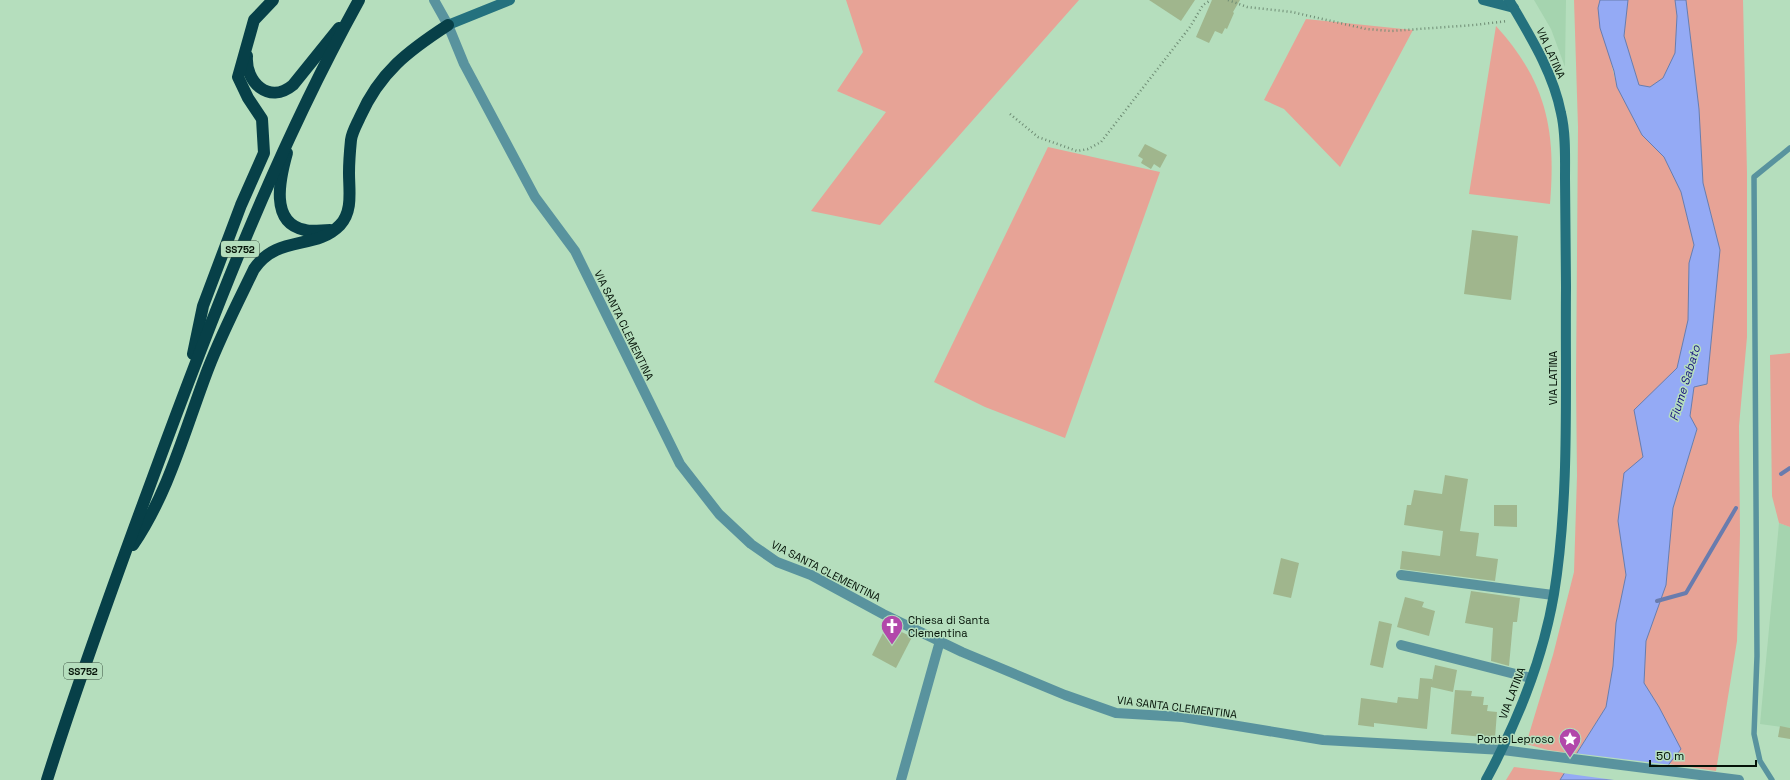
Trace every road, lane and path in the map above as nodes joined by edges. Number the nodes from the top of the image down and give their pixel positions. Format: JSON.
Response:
{"nodes":[{"id":1,"x":273,"y":0,"type":"edge"},
{"id":2,"x":359,"y":0,"type":"edge"},
{"id":3,"x":434,"y":0,"type":"edge"},
{"id":4,"x":510,"y":0,"type":"edge"},
{"id":5,"x":1211,"y":0,"type":"edge"},
{"id":6,"x":1228,"y":0,"type":"edge"},
{"id":7,"x":1483,"y":0,"type":"edge"},
{"id":8,"x":1502,"y":0,"type":"edge"},
{"id":9,"x":1512,"y":4,"type":"edge"},
{"id":10,"x":353,"y":12,"type":"junction"},
{"id":11,"x":1522,"y":19,"type":"junction"},
{"id":12,"x":448,"y":25,"type":"junction"},
{"id":13,"x":247,"y":43,"type":"junction"},
{"id":14,"x":1010,"y":114,"type":"dead end"},
{"id":15,"x":294,"y":125,"type":"junction"},
{"id":16,"x":1790,"y":148,"type":"edge"},
{"id":17,"x":333,"y":230,"type":"junction"},
{"id":18,"x":190,"y":375,"type":"junction"},
{"id":19,"x":122,"y":562,"type":"junction"},
{"id":20,"x":1401,"y":575,"type":"dead end"},
{"id":21,"x":1553,"y":595,"type":"junction"},
{"id":22,"x":940,"y":641,"type":"junction"},
{"id":23,"x":1401,"y":644,"type":"dead end"},
{"id":24,"x":1531,"y":678,"type":"junction"},
{"id":25,"x":1503,"y":750,"type":"junction"},
{"id":26,"x":47,"y":780,"type":"edge"},
{"id":27,"x":901,"y":780,"type":"edge"},
{"id":28,"x":1486,"y":780,"type":"edge"},
{"id":29,"x":1734,"y":780,"type":"edge"},
{"id":30,"x":1772,"y":780,"type":"edge"}],
"edges":[{"from":1,"to":13,"type":"highway"},
{"from":2,"to":10,"type":"highway","number":"SS752"},
{"from":3,"to":12,"type":"street","name":"VIA SANTA CLEMENTINA"},
{"from":4,"to":12,"type":"street"},
{"from":5,"to":14,"type":"path"},
{"from":6,"to":11,"type":"path"},
{"from":7,"to":9,"type":"street"},
{"from":8,"to":9,"type":"street"},
{"from":9,"to":11,"type":"street","name":"VIA LATINA"},
{"from":10,"to":13,"type":"highway"},
{"from":10,"to":15,"type":"highway","number":"SS752"},
{"from":11,"to":21,"type":"street","name":"VIA LATINA"},
{"from":12,"to":17,"type":"highway"},
{"from":12,"to":22,"type":"street","name":"VIA SANTA CLEMENTINA"},
{"from":13,"to":18,"type":"highway"},
{"from":15,"to":17,"type":"highway"},
{"from":15,"to":18,"type":"highway","number":"SS752"},
{"from":16,"to":30,"type":"lane"},
{"from":17,"to":19,"type":"highway"},
{"from":18,"to":19,"type":"highway","number":"SS752"},
{"from":19,"to":26,"type":"highway","number":"SS752"},
{"from":20,"to":21,"type":"street"},
{"from":21,"to":24,"type":"street","name":"VIA LATINA"},
{"from":22,"to":25,"type":"street","name":"VIA SANTA CLEMENTINA"},
{"from":22,"to":27,"type":"street"},
{"from":23,"to":24,"type":"street"},
{"from":24,"to":25,"type":"street","name":"VIA LATINA"},
{"from":25,"to":28,"type":"street","name":"VIA LATINA"},
{"from":25,"to":29,"type":"street","name":"VIA SANTA CLEMENTINA"}]}
